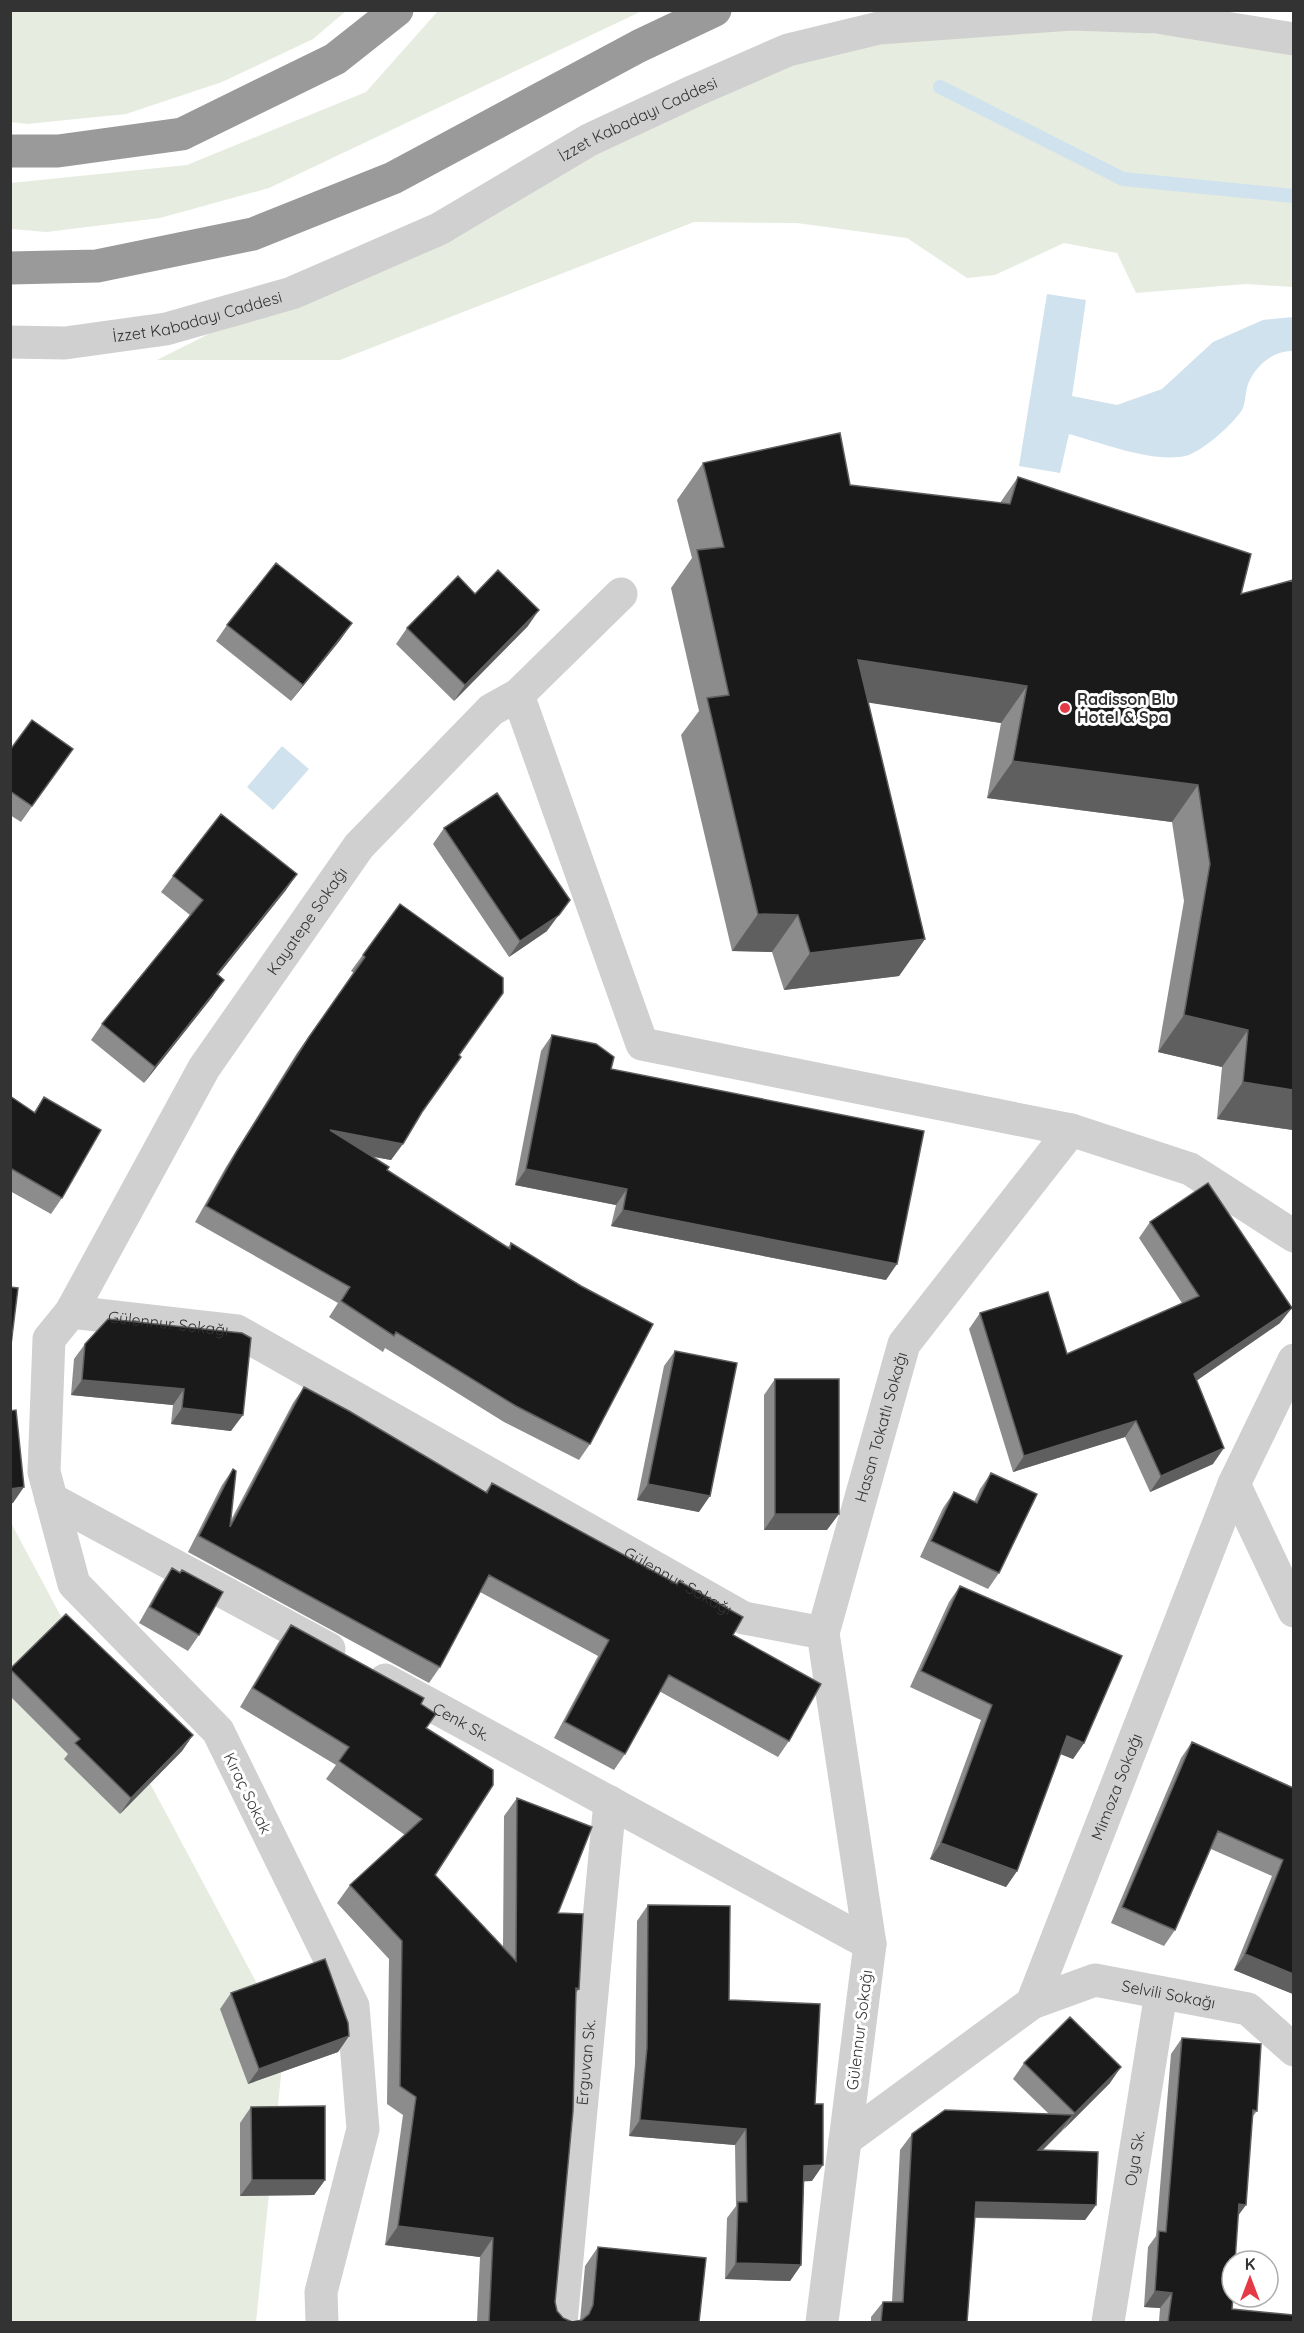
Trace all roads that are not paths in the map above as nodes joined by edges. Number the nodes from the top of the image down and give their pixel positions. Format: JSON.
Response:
{"nodes":[{"id":1,"x":397,"y":10,"type":"edge"},
{"id":2,"x":715,"y":10,"type":"edge"},
{"id":3,"x":1293,"y":39,"type":"edge"},
{"id":4,"x":10,"y":151,"type":"edge"},
{"id":5,"x":10,"y":268,"type":"edge"},
{"id":6,"x":10,"y":342,"type":"edge"},
{"id":7,"x":621,"y":594,"type":"dead end"},
{"id":8,"x":518,"y":695,"type":"junction"},
{"id":9,"x":1071,"y":1130,"type":"junction"},
{"id":10,"x":1293,"y":1236,"type":"edge"},
{"id":11,"x":71,"y":1312,"type":"junction"},
{"id":12,"x":1293,"y":1360,"type":"edge"},
{"id":13,"x":1233,"y":1484,"type":"junction"},
{"id":14,"x":51,"y":1499,"type":"junction"},
{"id":15,"x":1293,"y":1611,"type":"edge"},
{"id":16,"x":823,"y":1633,"type":"junction"},
{"id":17,"x":610,"y":1802,"type":"junction"},
{"id":18,"x":870,"y":1944,"type":"junction"},
{"id":19,"x":1161,"y":1993,"type":"junction"},
{"id":20,"x":1032,"y":2003,"type":"junction"},
{"id":21,"x":1293,"y":2050,"type":"edge"},
{"id":22,"x":845,"y":2140,"type":"junction"},
{"id":23,"x":322,"y":2322,"type":"edge"},
{"id":24,"x":561,"y":2322,"type":"edge"},
{"id":25,"x":822,"y":2322,"type":"edge"},
{"id":26,"x":1108,"y":2322,"type":"edge"}],
"edges":[{"from":1,"to":4,"type":"highway"},
{"from":2,"to":5,"type":"highway"},
{"from":3,"to":6,"type":"street","name":"İzzet Kabadayı Caddesi"},
{"from":7,"to":8,"type":"street","name":"Kayatepe Sokağı"},
{"from":8,"to":9,"type":"street"},
{"from":8,"to":11,"type":"street","name":"Kayatepe Sokağı"},
{"from":9,"to":10,"type":"street"},
{"from":9,"to":16,"type":"street","name":"Hasan Tokatlı Sokağı"},
{"from":11,"to":14,"type":"street","name":"Kıraç Sokak"},
{"from":11,"to":16,"type":"street","name":"Gülennur Sokağı"},
{"from":12,"to":13,"type":"street","name":"Mimoza Sokağı"},
{"from":13,"to":15,"type":"street"},
{"from":13,"to":20,"type":"street","name":"Mimoza Sokağı"},
{"from":14,"to":17,"type":"street","name":"Cenk Sk."},
{"from":14,"to":23,"type":"street","name":"Kıraç Sokak"},
{"from":16,"to":18,"type":"street","name":"Gülennur Sokağı"},
{"from":17,"to":18,"type":"street","name":"Cenk Sk."},
{"from":17,"to":24,"type":"street","name":"Erguvan Sk."},
{"from":18,"to":22,"type":"street","name":"Gülennur Sokağı"},
{"from":19,"to":20,"type":"street","name":"Selvili Sokağı"},
{"from":19,"to":21,"type":"street","name":"Selvili Sokağı"},
{"from":19,"to":26,"type":"street","name":"Oya Sk."},
{"from":20,"to":22,"type":"street"},
{"from":22,"to":25,"type":"street","name":"Gülennur Sokağı"}]}
